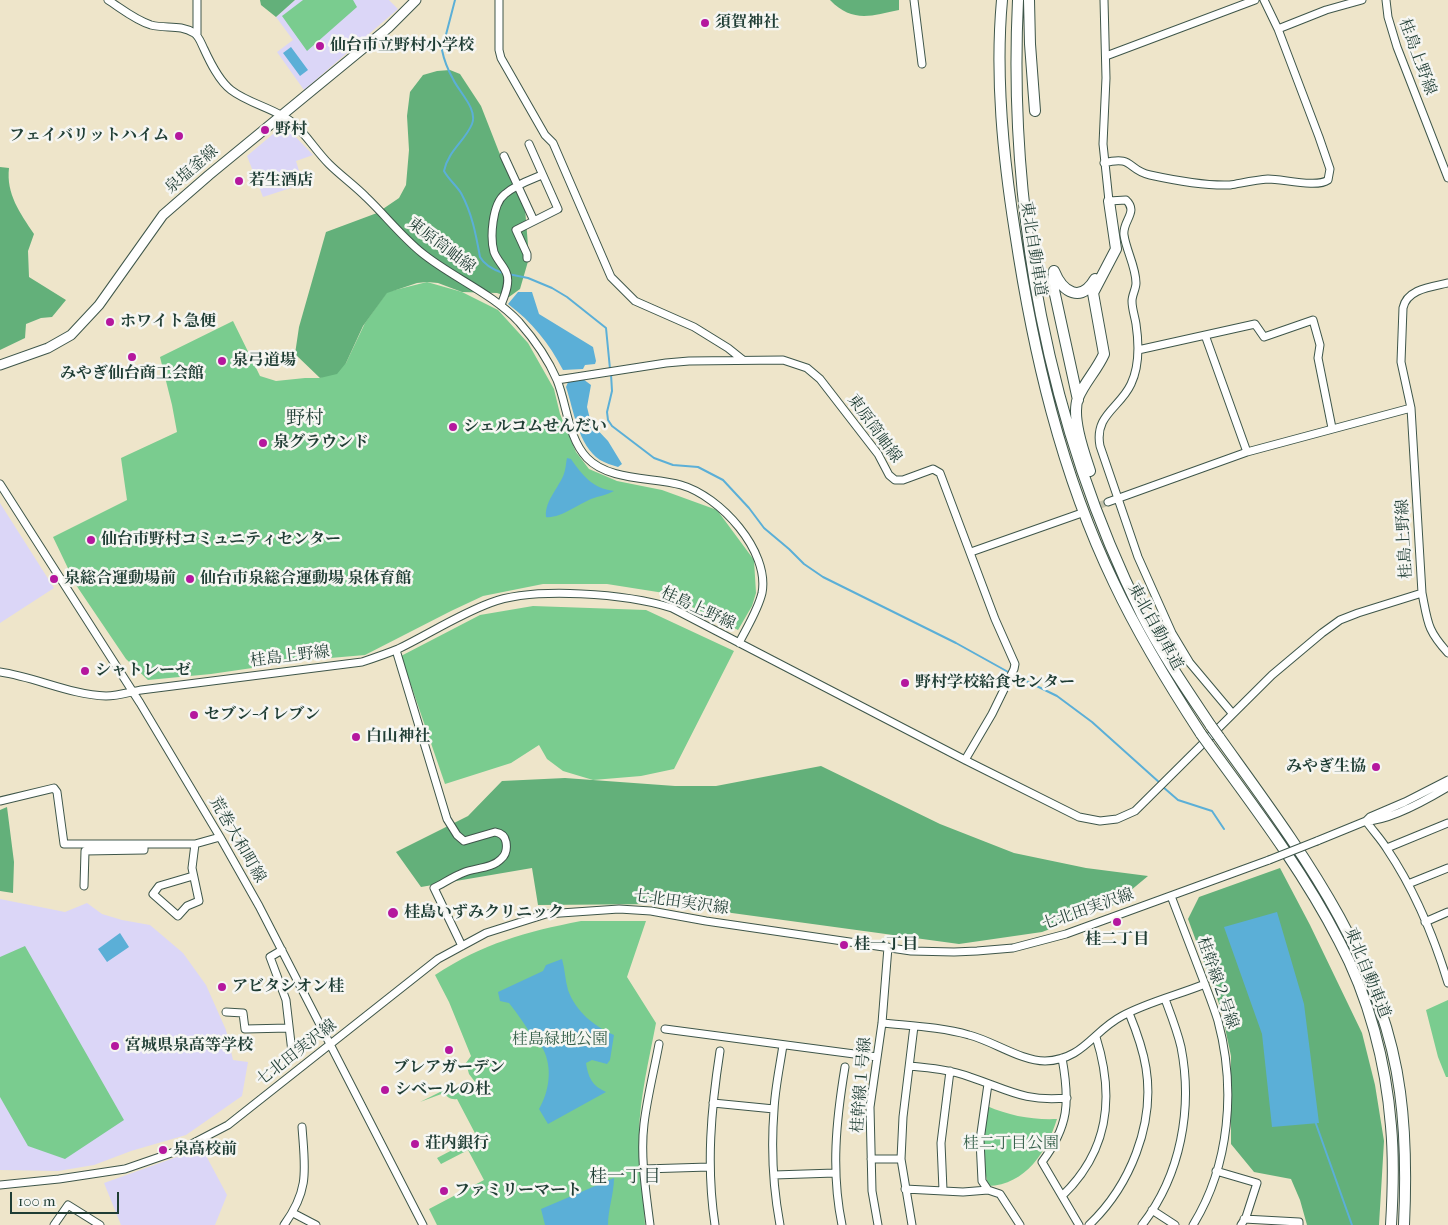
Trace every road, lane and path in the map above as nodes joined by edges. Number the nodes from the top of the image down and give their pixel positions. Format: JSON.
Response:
{"nodes":[{"id":1,"x":108,"y":0,"type":"edge"},
{"id":2,"x":197,"y":0,"type":"edge"},
{"id":3,"x":416,"y":0,"type":"edge"},
{"id":4,"x":499,"y":0,"type":"edge"},
{"id":5,"x":914,"y":0,"type":"edge"},
{"id":6,"x":997,"y":0,"type":"edge"},
{"id":7,"x":1002,"y":0,"type":"edge"},
{"id":8,"x":1018,"y":0,"type":"edge"},
{"id":9,"x":1028,"y":0,"type":"edge"},
{"id":10,"x":1104,"y":0,"type":"edge"},
{"id":11,"x":1255,"y":0,"type":"edge"},
{"id":12,"x":1264,"y":0,"type":"edge"},
{"id":13,"x":1362,"y":0,"type":"edge"},
{"id":14,"x":1386,"y":0,"type":"edge"},
{"id":15,"x":1278,"y":29,"type":"junction"},
{"id":16,"x":197,"y":34,"type":"junction"},
{"id":17,"x":1000,"y":49,"type":"junction"},
{"id":18,"x":1106,"y":56,"type":"junction"},
{"id":19,"x":922,"y":64,"type":"dead end"},
{"id":20,"x":1035,"y":111,"type":"dead end"},
{"id":21,"x":282,"y":116,"type":"junction"},
{"id":22,"x":529,"y":144,"type":"dead end"},
{"id":23,"x":504,"y":156,"type":"dead end"},
{"id":24,"x":1104,"y":164,"type":"junction"},
{"id":25,"x":542,"y":175,"type":"junction"},
{"id":26,"x":1448,"y":178,"type":"edge"},
{"id":27,"x":518,"y":187,"type":"junction"},
{"id":28,"x":1109,"y":201,"type":"junction"},
{"id":29,"x":534,"y":221,"type":"junction"},
{"id":30,"x":1113,"y":235,"type":"junction"},
{"id":31,"x":527,"y":258,"type":"dead end"},
{"id":32,"x":1448,"y":283,"type":"edge"},
{"id":33,"x":500,"y":305,"type":"junction"},
{"id":34,"x":1205,"y":335,"type":"junction"},
{"id":35,"x":1138,"y":350,"type":"junction"},
{"id":36,"x":743,"y":360,"type":"junction"},
{"id":37,"x":0,"y":365,"type":"edge"},
{"id":38,"x":557,"y":380,"type":"junction"},
{"id":39,"x":1078,"y":400,"type":"junction"},
{"id":40,"x":1411,"y":408,"type":"junction"},
{"id":41,"x":1332,"y":428,"type":"junction"},
{"id":42,"x":1247,"y":452,"type":"junction"},
{"id":43,"x":0,"y":484,"type":"edge"},
{"id":44,"x":1118,"y":498,"type":"junction"},
{"id":45,"x":1108,"y":502,"type":"tunnel mouth"},
{"id":46,"x":1079,"y":514,"type":"tunnel mouth"},
{"id":47,"x":1107,"y":537,"type":"junction"},
{"id":48,"x":971,"y":552,"type":"junction"},
{"id":49,"x":1422,"y":593,"type":"junction"},
{"id":50,"x":739,"y":643,"type":"junction"},
{"id":51,"x":396,"y":650,"type":"junction"},
{"id":52,"x":1448,"y":653,"type":"edge"},
{"id":53,"x":0,"y":672,"type":"edge"},
{"id":54,"x":132,"y":692,"type":"junction"},
{"id":55,"x":1232,"y":713,"type":"junction"},
{"id":56,"x":965,"y":760,"type":"junction"},
{"id":57,"x":1448,"y":780,"type":"edge"},
{"id":58,"x":1448,"y":787,"type":"edge"},
{"id":59,"x":0,"y":801,"type":"edge"},
{"id":60,"x":1366,"y":821,"type":"junction"},
{"id":61,"x":1448,"y":823,"type":"edge"},
{"id":62,"x":220,"y":837,"type":"junction"},
{"id":63,"x":144,"y":844,"type":"junction"},
{"id":64,"x":195,"y":844,"type":"junction"},
{"id":65,"x":1387,"y":848,"type":"junction"},
{"id":66,"x":1448,"y":868,"type":"edge"},
{"id":67,"x":193,"y":876,"type":"junction"},
{"id":68,"x":1408,"y":884,"type":"junction"},
{"id":69,"x":84,"y":886,"type":"dead end"},
{"id":70,"x":1171,"y":896,"type":"junction"},
{"id":71,"x":1448,"y":912,"type":"edge"},
{"id":72,"x":1425,"y":922,"type":"junction"},
{"id":73,"x":462,"y":946,"type":"junction"},
{"id":74,"x":888,"y":947,"type":"junction"},
{"id":75,"x":282,"y":950,"type":"junction"},
{"id":76,"x":1448,"y":954,"type":"edge"},
{"id":77,"x":1440,"y":957,"type":"junction"},
{"id":78,"x":1448,"y":983,"type":"edge"},
{"id":79,"x":1205,"y":984,"type":"junction"},
{"id":80,"x":1165,"y":999,"type":"junction"},
{"id":81,"x":226,"y":1012,"type":"dead end"},
{"id":82,"x":1129,"y":1012,"type":"junction"},
{"id":83,"x":882,"y":1023,"type":"junction"},
{"id":84,"x":914,"y":1026,"type":"junction"},
{"id":85,"x":289,"y":1028,"type":"junction"},
{"id":86,"x":666,"y":1028,"type":"dead end"},
{"id":87,"x":1096,"y":1037,"type":"junction"},
{"id":88,"x":330,"y":1044,"type":"junction"},
{"id":89,"x":659,"y":1044,"type":"dead end"},
{"id":90,"x":783,"y":1045,"type":"junction"},
{"id":91,"x":720,"y":1051,"type":"dead end"},
{"id":92,"x":292,"y":1052,"type":"dead end"},
{"id":93,"x":877,"y":1057,"type":"junction"},
{"id":94,"x":1062,"y":1058,"type":"junction"},
{"id":95,"x":910,"y":1066,"type":"junction"},
{"id":96,"x":845,"y":1068,"type":"dead end"},
{"id":97,"x":950,"y":1071,"type":"junction"},
{"id":98,"x":988,"y":1084,"type":"junction"},
{"id":99,"x":1067,"y":1098,"type":"junction"},
{"id":100,"x":713,"y":1103,"type":"junction"},
{"id":101,"x":774,"y":1109,"type":"junction"},
{"id":102,"x":302,"y":1127,"type":"dead end"},
{"id":103,"x":871,"y":1159,"type":"junction"},
{"id":104,"x":901,"y":1159,"type":"junction"},
{"id":105,"x":709,"y":1167,"type":"junction"},
{"id":106,"x":644,"y":1169,"type":"junction"},
{"id":107,"x":1216,"y":1171,"type":"junction"},
{"id":108,"x":835,"y":1172,"type":"junction"},
{"id":109,"x":774,"y":1175,"type":"junction"},
{"id":110,"x":0,"y":1185,"type":"edge"},
{"id":111,"x":905,"y":1189,"type":"junction"},
{"id":112,"x":943,"y":1190,"type":"junction"},
{"id":113,"x":988,"y":1190,"type":"junction"},
{"id":114,"x":1062,"y":1196,"type":"junction"},
{"id":115,"x":1152,"y":1210,"type":"junction"},
{"id":116,"x":293,"y":1213,"type":"junction"},
{"id":117,"x":1243,"y":1222,"type":"edge"},
{"id":118,"x":1016,"y":1224,"type":"edge"},
{"id":119,"x":54,"y":1225,"type":"edge"},
{"id":120,"x":100,"y":1225,"type":"edge"},
{"id":121,"x":284,"y":1225,"type":"edge"},
{"id":122,"x":316,"y":1225,"type":"edge"},
{"id":123,"x":423,"y":1225,"type":"edge"},
{"id":124,"x":650,"y":1225,"type":"edge"},
{"id":125,"x":715,"y":1225,"type":"edge"},
{"id":126,"x":780,"y":1225,"type":"edge"},
{"id":127,"x":842,"y":1225,"type":"edge"},
{"id":128,"x":878,"y":1225,"type":"edge"},
{"id":129,"x":912,"y":1225,"type":"edge"},
{"id":130,"x":1079,"y":1225,"type":"edge"},
{"id":131,"x":1089,"y":1225,"type":"edge"},
{"id":132,"x":1142,"y":1225,"type":"edge"},
{"id":133,"x":1175,"y":1225,"type":"edge"},
{"id":134,"x":1193,"y":1225,"type":"edge"},
{"id":135,"x":1299,"y":1225,"type":"edge"},
{"id":136,"x":1391,"y":1225,"type":"edge"},
{"id":137,"x":1404,"y":1225,"type":"edge"}],
"edges":[{"from":1,"to":16,"type":"street"},
{"from":2,"to":16,"type":"street"},
{"from":3,"to":21,"type":"main road","name":"泉塩釜線"},
{"from":4,"to":36,"type":"street"},
{"from":5,"to":19,"type":"street"},
{"from":6,"to":17,"type":"highway"},
{"from":7,"to":17,"type":"highway","name":"東北自動車道"},
{"from":8,"to":47,"type":"highway","name":"東北自動車道"},
{"from":9,"to":20,"type":"highway"},
{"from":10,"to":18,"type":"street"},
{"from":11,"to":18,"type":"street"},
{"from":12,"to":15,"type":"street"},
{"from":13,"to":15,"type":"street"},
{"from":14,"to":26,"type":"street","name":"桂島上野線"},
{"from":15,"to":24,"type":"street"},
{"from":16,"to":21,"type":"street","name":"東原筒岫線"},
{"from":17,"to":136,"type":"highway","name":"東北自動車道","bridge":true},
{"from":18,"to":24,"type":"street"},
{"from":21,"to":33,"type":"street","name":"東原筒岫線"},
{"from":21,"to":37,"type":"main road","name":"泉塩釜線"},
{"from":22,"to":25,"type":"street"},
{"from":23,"to":27,"type":"street"},
{"from":24,"to":28,"type":"street"},
{"from":25,"to":27,"type":"street"},
{"from":25,"to":29,"type":"street"},
{"from":27,"to":29,"type":"street"},
{"from":27,"to":33,"type":"street"},
{"from":28,"to":30,"type":"highway"},
{"from":28,"to":35,"type":"street"},
{"from":29,"to":31,"type":"street"},
{"from":30,"to":39,"type":"highway"},
{"from":30,"to":39,"type":"highway"},
{"from":32,"to":40,"type":"street","name":"桂島上野線"},
{"from":33,"to":38,"type":"street","name":"東原筒岫線"},
{"from":34,"to":35,"type":"street"},
{"from":34,"to":41,"type":"street"},
{"from":34,"to":42,"type":"street"},
{"from":35,"to":44,"type":"street"},
{"from":36,"to":38,"type":"street","name":"東原筒岫線"},
{"from":36,"to":48,"type":"street","name":"東原筒岫線"},
{"from":38,"to":50,"type":"street","name":"東原筒岫線"},
{"from":39,"to":47,"type":"highway"},
{"from":40,"to":41,"type":"street"},
{"from":40,"to":49,"type":"street","name":"桂島上野線"},
{"from":41,"to":42,"type":"street"},
{"from":42,"to":44,"type":"street"},
{"from":43,"to":54,"type":"street","name":"荒巻大和町線"},
{"from":44,"to":45,"type":"street"},
{"from":44,"to":55,"type":"street"},
{"from":46,"to":48,"type":"street"},
{"from":47,"to":137,"type":"highway","name":"東北自動車道","bridge":true},
{"from":48,"to":56,"type":"street","name":"東原筒岫線"},
{"from":49,"to":52,"type":"street"},
{"from":49,"to":55,"type":"street","name":"桂島上野線"},
{"from":50,"to":51,"type":"street","name":"桂島上野線"},
{"from":50,"to":56,"type":"street","name":"桂島上野線"},
{"from":51,"to":54,"type":"street","name":"桂島上野線"},
{"from":51,"to":73,"type":"street"},
{"from":53,"to":54,"type":"street","name":"桂島上野線"},
{"from":54,"to":62,"type":"street","name":"荒巻大和町線"},
{"from":55,"to":56,"type":"street","name":"桂島上野線"},
{"from":57,"to":60,"type":"street"},
{"from":58,"to":60,"type":"street"},
{"from":59,"to":63,"type":"street"},
{"from":60,"to":65,"type":"street"},
{"from":60,"to":70,"type":"street","name":"七北田実沢線","bridge":true},
{"from":61,"to":65,"type":"street"},
{"from":62,"to":64,"type":"street"},
{"from":62,"to":75,"type":"street","name":"荒巻大和町線"},
{"from":63,"to":64,"type":"street"},
{"from":63,"to":69,"type":"street"},
{"from":64,"to":67,"type":"street"},
{"from":65,"to":68,"type":"street"},
{"from":66,"to":68,"type":"street"},
{"from":67,"to":67,"type":"street"},
{"from":68,"to":72,"type":"street"},
{"from":70,"to":74,"type":"street","name":"七北田実沢線"},
{"from":70,"to":79,"type":"street","name":"桂幹線２号線"},
{"from":71,"to":72,"type":"street"},
{"from":72,"to":77,"type":"street"},
{"from":73,"to":74,"type":"street","name":"七北田実沢線"},
{"from":73,"to":88,"type":"street","name":"七北田実沢線"},
{"from":74,"to":83,"type":"street","name":"桂幹線１号線"},
{"from":75,"to":85,"type":"street"},
{"from":75,"to":88,"type":"street","name":"荒巻大和町線"},
{"from":76,"to":77,"type":"street"},
{"from":77,"to":78,"type":"street"},
{"from":79,"to":80,"type":"street"},
{"from":79,"to":107,"type":"street","name":"桂幹線２号線"},
{"from":80,"to":82,"type":"street"},
{"from":80,"to":115,"type":"street"},
{"from":81,"to":85,"type":"street"},
{"from":82,"to":87,"type":"street"},
{"from":82,"to":131,"type":"street"},
{"from":83,"to":84,"type":"street"},
{"from":83,"to":93,"type":"street","name":"桂幹線１号線"},
{"from":84,"to":94,"type":"street"},
{"from":84,"to":95,"type":"street"},
{"from":85,"to":92,"type":"street"},
{"from":86,"to":90,"type":"street"},
{"from":87,"to":94,"type":"street"},
{"from":87,"to":114,"type":"street"},
{"from":88,"to":110,"type":"street","name":"七北田実沢線"},
{"from":88,"to":123,"type":"street","name":"荒巻大和町線"},
{"from":89,"to":106,"type":"street"},
{"from":90,"to":93,"type":"street"},
{"from":90,"to":101,"type":"street"},
{"from":91,"to":100,"type":"street"},
{"from":93,"to":103,"type":"street","name":"桂幹線１号線"},
{"from":94,"to":99,"type":"street"},
{"from":95,"to":97,"type":"street"},
{"from":95,"to":104,"type":"street"},
{"from":96,"to":108,"type":"street"},
{"from":97,"to":98,"type":"street"},
{"from":97,"to":112,"type":"street"},
{"from":98,"to":99,"type":"street"},
{"from":98,"to":113,"type":"street"},
{"from":99,"to":114,"type":"street"},
{"from":100,"to":101,"type":"street"},
{"from":100,"to":105,"type":"street"},
{"from":101,"to":109,"type":"street"},
{"from":102,"to":116,"type":"street"},
{"from":103,"to":104,"type":"street"},
{"from":103,"to":128,"type":"street","name":"桂幹線１号線"},
{"from":104,"to":111,"type":"street"},
{"from":105,"to":106,"type":"street"},
{"from":105,"to":125,"type":"street"},
{"from":106,"to":124,"type":"street"},
{"from":107,"to":117,"type":"street"},
{"from":107,"to":134,"type":"street","name":"桂幹線２号線"},
{"from":108,"to":109,"type":"street"},
{"from":108,"to":127,"type":"street"},
{"from":109,"to":126,"type":"street"},
{"from":111,"to":112,"type":"street"},
{"from":111,"to":129,"type":"street"},
{"from":112,"to":113,"type":"street"},
{"from":113,"to":118,"type":"street"},
{"from":114,"to":130,"type":"street"},
{"from":115,"to":132,"type":"street"},
{"from":115,"to":133,"type":"street"},
{"from":116,"to":121,"type":"street"},
{"from":116,"to":122,"type":"street"},
{"from":117,"to":135,"type":"street"},
{"from":119,"to":120,"type":"street"}]}
